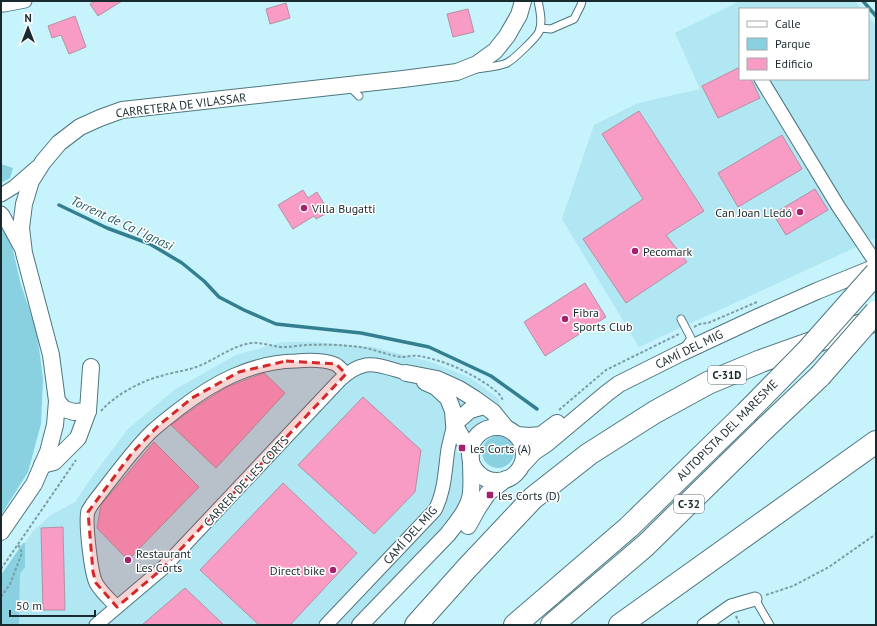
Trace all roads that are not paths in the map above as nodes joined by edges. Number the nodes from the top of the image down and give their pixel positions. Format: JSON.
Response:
{"nodes":[{"id":1,"x":25,"y":1,"type":"edge"},
{"id":2,"x":523,"y":1,"type":"edge"},
{"id":3,"x":538,"y":1,"type":"edge"},
{"id":4,"x":582,"y":1,"type":"edge"},
{"id":5,"x":1,"y":5,"type":"edge"},
{"id":6,"x":540,"y":28,"type":"junction"},
{"id":7,"x":457,"y":72,"type":"junction"},
{"id":8,"x":762,"y":80,"type":"edge"},
{"id":9,"x":43,"y":162,"type":"junction"},
{"id":10,"x":1,"y":195,"type":"edge"},
{"id":11,"x":1,"y":213,"type":"edge"},
{"id":12,"x":24,"y":253,"type":"junction"},
{"id":13,"x":876,"y":265,"type":"edge"},
{"id":14,"x":876,"y":312,"type":"edge"},
{"id":15,"x":681,"y":319,"type":"dead end"},
{"id":16,"x":876,"y":320,"type":"edge"},
{"id":17,"x":691,"y":338,"type":"junction"},
{"id":18,"x":681,"y":353,"type":"junction"},
{"id":19,"x":92,"y":367,"type":"dead end"},
{"id":20,"x":406,"y":373,"type":"junction"},
{"id":21,"x":346,"y":374,"type":"junction"},
{"id":22,"x":57,"y":401,"type":"junction"},
{"id":23,"x":484,"y":406,"type":"junction"},
{"id":24,"x":94,"y":413,"type":"junction"},
{"id":25,"x":454,"y":424,"type":"junction"},
{"id":26,"x":512,"y":431,"type":"junction"},
{"id":27,"x":876,"y":442,"type":"edge"},
{"id":28,"x":471,"y":456,"type":"junction"},
{"id":29,"x":523,"y":464,"type":"junction"},
{"id":30,"x":42,"y":465,"type":"junction"},
{"id":31,"x":506,"y":480,"type":"junction"},
{"id":32,"x":1,"y":532,"type":"edge"},
{"id":33,"x":755,"y":599,"type":"joint"},
{"id":34,"x":117,"y":607,"type":"junction"},
{"id":35,"x":96,"y":625,"type":"edge"},
{"id":36,"x":326,"y":625,"type":"edge"},
{"id":37,"x":360,"y":625,"type":"edge"},
{"id":38,"x":373,"y":625,"type":"edge"},
{"id":39,"x":416,"y":625,"type":"edge"},
{"id":40,"x":515,"y":625,"type":"edge"},
{"id":41,"x":552,"y":625,"type":"edge"},
{"id":42,"x":620,"y":625,"type":"edge"},
{"id":43,"x":704,"y":625,"type":"edge"},
{"id":44,"x":770,"y":625,"type":"edge"}],
"edges":[{"from":1,"to":5,"type":"street"},
{"from":2,"to":7,"type":"street","name":"CARRETERA DE VILASSAR"},
{"from":3,"to":6,"type":"lane"},
{"from":4,"to":6,"type":"lane"},
{"from":6,"to":7,"type":"lane"},
{"from":7,"to":9,"type":"street","name":"CARRETERA DE VILASSAR"},
{"from":8,"to":13,"type":"street"},
{"from":9,"to":10,"type":"street"},
{"from":9,"to":12,"type":"street","name":"CARRETERA DE VILASSAR"},
{"from":11,"to":12,"type":"street"},
{"from":12,"to":22,"type":"street","name":"CARRETERA DE VILASSAR"},
{"from":13,"to":17,"type":"street","name":"CAMÍ DEL MIG"},
{"from":13,"to":18,"type":"street","name":"CAMÍ DEL MIG"},
{"from":13,"to":40,"type":"highway","name":"AUTOPISTA DEL MARESME","number":"C-32","bridge":true},
{"from":14,"to":41,"type":"highway","name":"AUTOPISTA DEL MARESME","number":"C-32","bridge":true},
{"from":15,"to":17,"type":"lane"},
{"from":16,"to":39,"type":"highway","number":"C-31D"},
{"from":17,"to":18,"type":"lane"},
{"from":17,"to":26,"type":"street","name":"CAMÍ DEL MIG"},
{"from":18,"to":29,"type":"street","name":"CAMÍ DEL MIG"},
{"from":19,"to":24,"type":"street"},
{"from":20,"to":21,"type":"street","name":"CARRER DE LES CORTS"},
{"from":20,"to":23,"type":"street"},
{"from":20,"to":25,"type":"street"},
{"from":21,"to":34,"type":"street","name":"CARRER DE LES CORTS"},
{"from":21,"to":34,"type":"street"},
{"from":22,"to":24,"type":"street"},
{"from":22,"to":30,"type":"street","name":"CARRETERA DE VILASSAR"},
{"from":23,"to":25,"type":"street"},
{"from":23,"to":26,"type":"street"},
{"from":24,"to":30,"type":"street"},
{"from":25,"to":28,"type":"street"},
{"from":25,"to":36,"type":"street","name":"CAMÍ DEL MIG"},
{"from":26,"to":28,"type":"street"},
{"from":26,"to":29,"type":"street"},
{"from":27,"to":42,"type":"highway"},
{"from":28,"to":31,"type":"street"},
{"from":28,"to":37,"type":"street"},
{"from":29,"to":31,"type":"street"},
{"from":30,"to":32,"type":"street","name":"CARRETERA DE VILASSAR"},
{"from":31,"to":38,"type":"street"},
{"from":33,"to":43,"type":"street"},
{"from":33,"to":44,"type":"lane"},
{"from":34,"to":35,"type":"street","name":"CARRER DE LES CORTS"}]}
